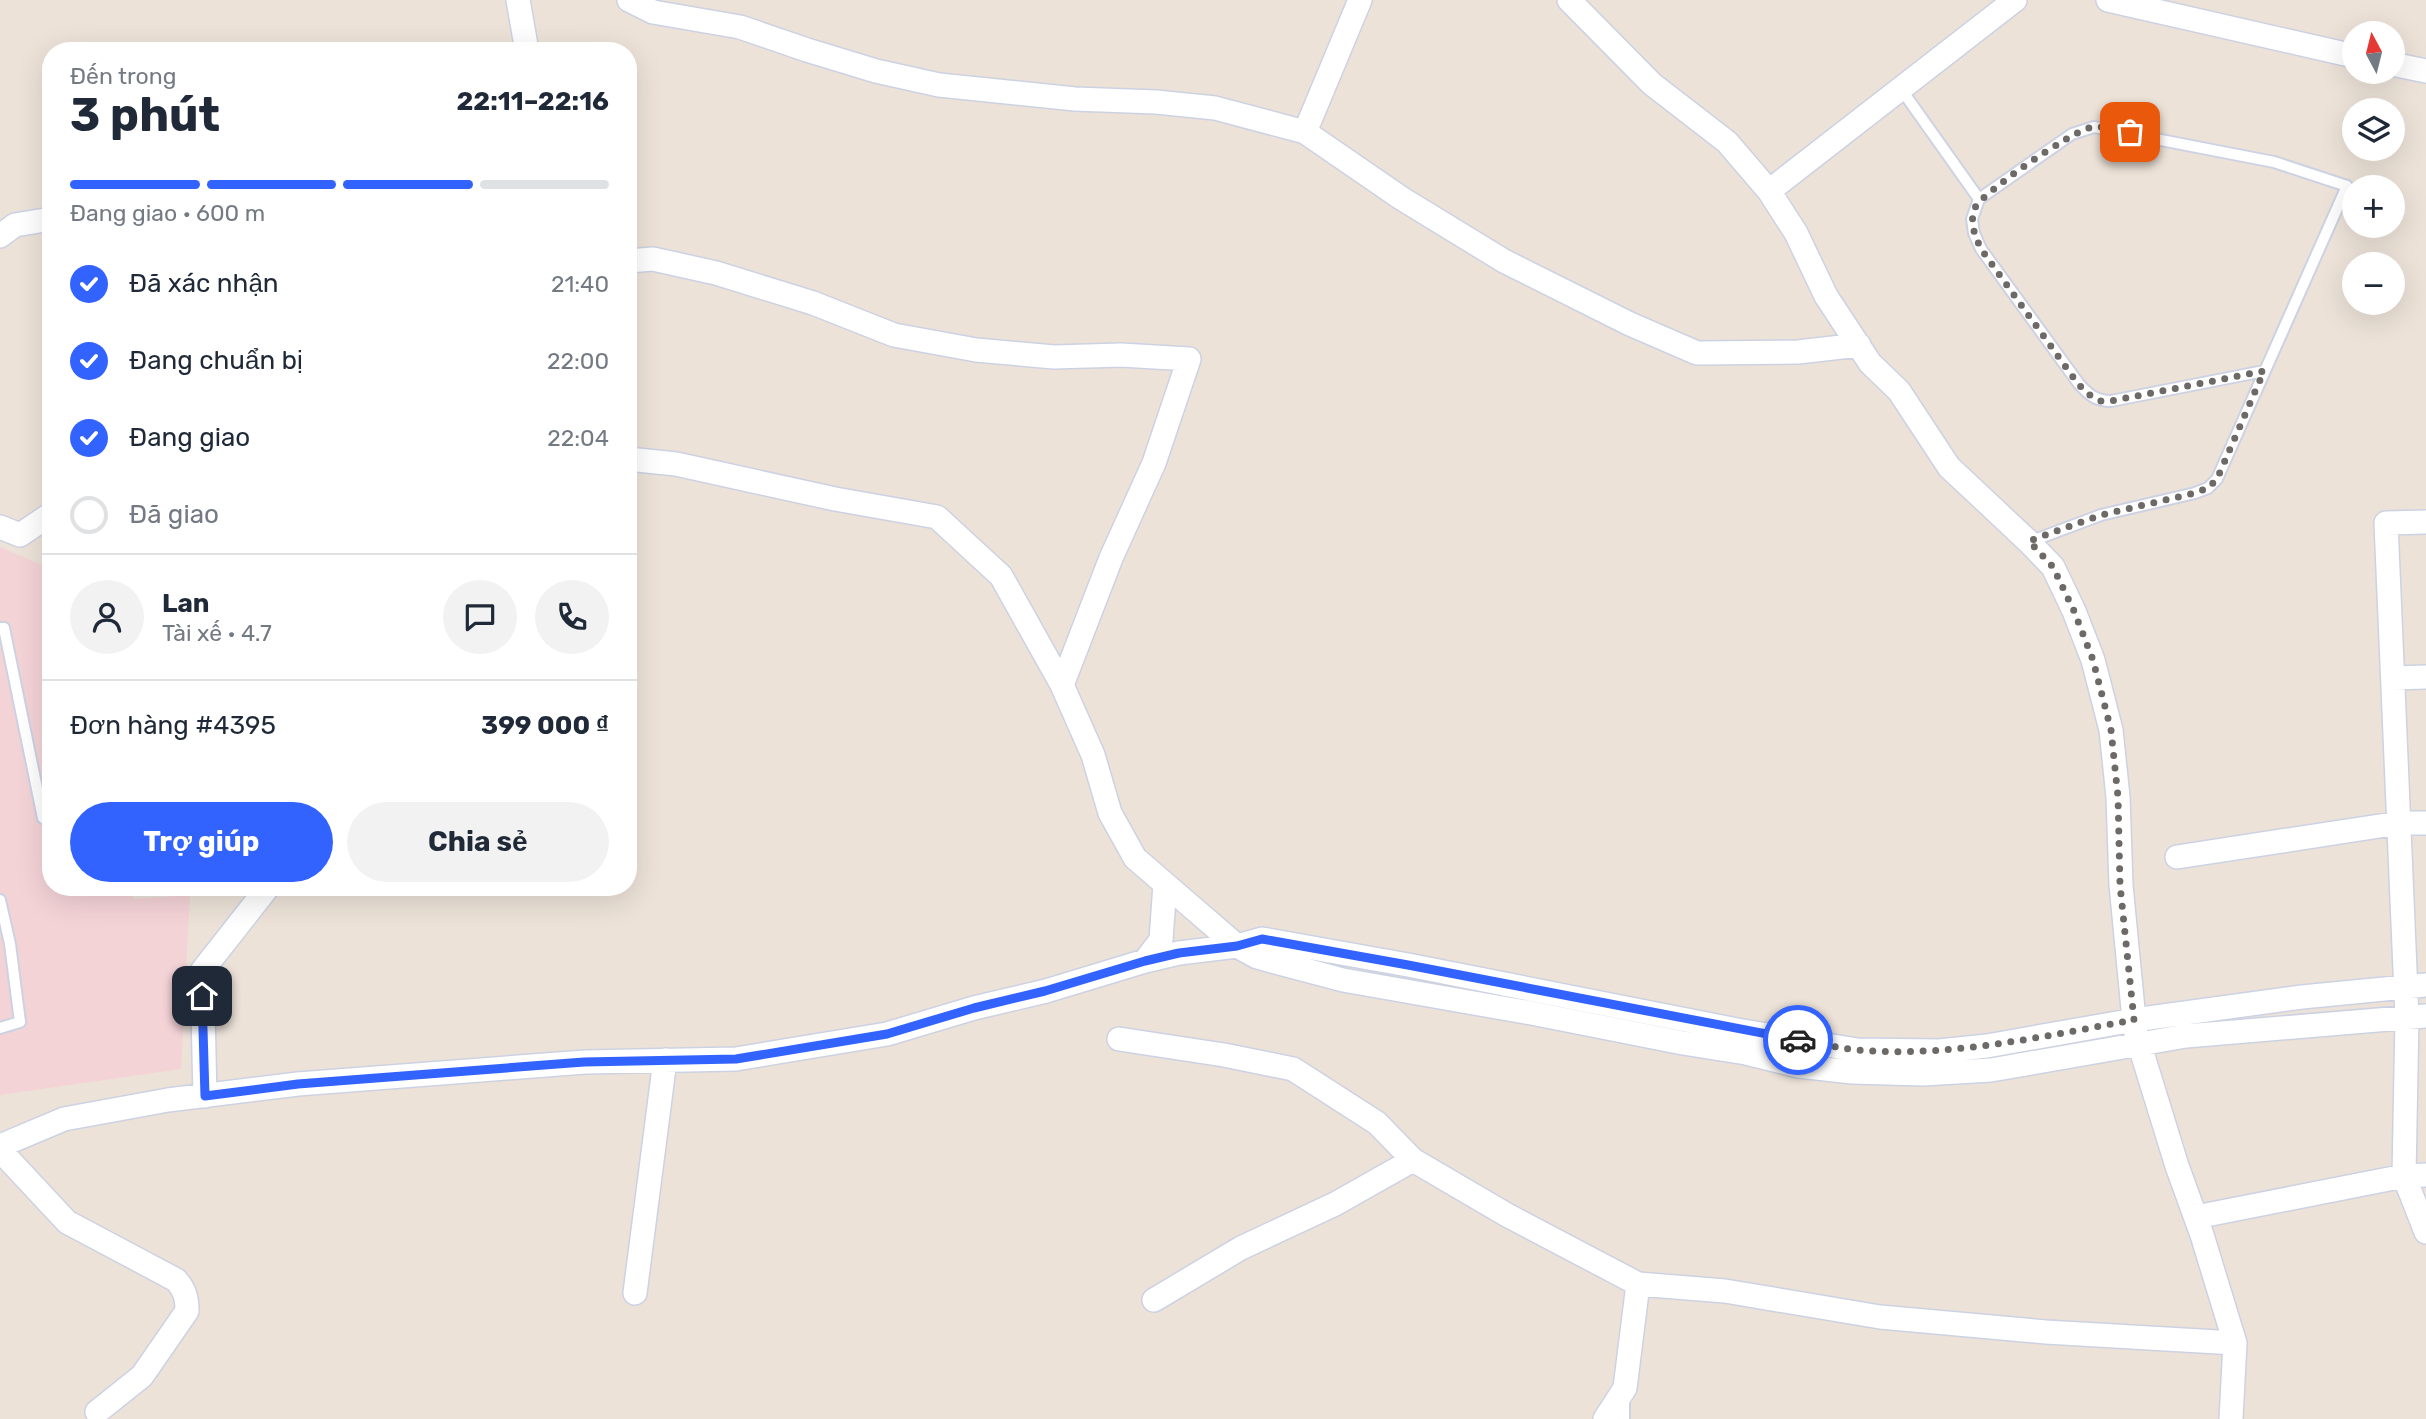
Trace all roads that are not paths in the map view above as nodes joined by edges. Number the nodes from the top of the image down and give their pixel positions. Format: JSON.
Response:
{"nodes":[{"id":1,"x":518,"y":0,"type":"edge"},
{"id":2,"x":629,"y":0,"type":"edge"},
{"id":3,"x":1360,"y":0,"type":"edge"},
{"id":4,"x":1570,"y":0,"type":"edge"},
{"id":5,"x":2015,"y":0,"type":"edge"},
{"id":6,"x":2108,"y":0,"type":"edge"},
{"id":7,"x":525,"y":42,"type":"edge"},
{"id":8,"x":2342,"y":53,"type":"edge"},
{"id":9,"x":2405,"y":67,"type":"edge"},
{"id":10,"x":2426,"y":71,"type":"edge"},
{"id":11,"x":1900,"y":89,"type":"junction"},
{"id":12,"x":1304,"y":132,"type":"junction"},
{"id":13,"x":1769,"y":191,"type":"junction"},
{"id":14,"x":1979,"y":199,"type":"junction"},
{"id":15,"x":42,"y":220,"type":"edge"},
{"id":16,"x":0,"y":236,"type":"edge"},
{"id":17,"x":637,"y":260,"type":"edge"},
{"id":18,"x":1858,"y":345,"type":"junction"},
{"id":19,"x":2264,"y":371,"type":"junction"},
{"id":20,"x":637,"y":460,"type":"edge"},
{"id":21,"x":42,"y":520,"type":"edge"},
{"id":22,"x":2426,"y":522,"type":"edge"},
{"id":23,"x":0,"y":527,"type":"edge"},
{"id":24,"x":2029,"y":541,"type":"junction"},
{"id":25,"x":0,"y":628,"type":"edge"},
{"id":26,"x":2426,"y":677,"type":"edge"},
{"id":27,"x":2393,"y":678,"type":"junction"},
{"id":28,"x":1062,"y":685,"type":"junction"},
{"id":29,"x":42,"y":813,"type":"edge"},
{"id":30,"x":2399,"y":823,"type":"junction"},
{"id":31,"x":2426,"y":823,"type":"edge"},
{"id":32,"x":2176,"y":857,"type":"dead end"},
{"id":33,"x":1165,"y":884,"type":"junction"},
{"id":34,"x":261,"y":896,"type":"edge"},
{"id":35,"x":0,"y":900,"type":"edge"},
{"id":36,"x":2,"y":920,"type":"edge"},
{"id":37,"x":1237,"y":946,"type":"junction"},
{"id":38,"x":1145,"y":961,"type":"junction"},
{"id":39,"x":2416,"y":986,"type":"edge"},
{"id":40,"x":2417,"y":1016,"type":"edge"},
{"id":41,"x":2134,"y":1020,"type":"junction"},
{"id":42,"x":0,"y":1028,"type":"edge"},
{"id":43,"x":1119,"y":1039,"type":"dead end"},
{"id":44,"x":2139,"y":1043,"type":"junction"},
{"id":45,"x":1987,"y":1046,"type":"junction"},
{"id":46,"x":665,"y":1060,"type":"junction"},
{"id":47,"x":1991,"y":1070,"type":"junction"},
{"id":48,"x":205,"y":1096,"type":"junction"},
{"id":49,"x":0,"y":1148,"type":"edge"},
{"id":50,"x":1413,"y":1160,"type":"junction"},
{"id":51,"x":2415,"y":1176,"type":"edge"},
{"id":52,"x":2196,"y":1217,"type":"junction"},
{"id":53,"x":2426,"y":1232,"type":"edge"},
{"id":54,"x":1638,"y":1284,"type":"junction"},
{"id":55,"x":635,"y":1293,"type":"dead end"},
{"id":56,"x":1154,"y":1300,"type":"dead end"},
{"id":57,"x":2235,"y":1343,"type":"junction"},
{"id":58,"x":1625,"y":1388,"type":"junction"},
{"id":59,"x":97,"y":1412,"type":"dead end"},
{"id":60,"x":1605,"y":1419,"type":"edge"},
{"id":61,"x":1623,"y":1419,"type":"edge"},
{"id":62,"x":2231,"y":1419,"type":"edge"}],
"edges":[{"from":1,"to":7,"type":"street"},
{"from":2,"to":12,"type":"street"},
{"from":3,"to":12,"type":"street"},
{"from":4,"to":13,"type":"street"},
{"from":5,"to":11,"type":"street"},
{"from":6,"to":8,"type":"street"},
{"from":9,"to":10,"type":"street"},
{"from":11,"to":13,"type":"street"},
{"from":11,"to":14,"type":"lane"},
{"from":12,"to":18,"type":"street"},
{"from":13,"to":18,"type":"street"},
{"from":14,"to":19,"type":"lane"},
{"from":14,"to":19,"type":"lane"},
{"from":15,"to":16,"type":"street"},
{"from":17,"to":28,"type":"street"},
{"from":18,"to":24,"type":"street"},
{"from":19,"to":24,"type":"lane"},
{"from":20,"to":28,"type":"street"},
{"from":21,"to":23,"type":"street"},
{"from":22,"to":27,"type":"street"},
{"from":24,"to":41,"type":"street"},
{"from":25,"to":29,"type":"lane"},
{"from":26,"to":27,"type":"street"},
{"from":27,"to":30,"type":"street"},
{"from":28,"to":33,"type":"street"},
{"from":30,"to":31,"type":"street"},
{"from":30,"to":32,"type":"street"},
{"from":30,"to":39,"type":"street"},
{"from":33,"to":37,"type":"street"},
{"from":33,"to":38,"type":"street"},
{"from":34,"to":48,"type":"street"},
{"from":35,"to":36,"type":"lane"},
{"from":36,"to":42,"type":"lane"},
{"from":37,"to":38,"type":"street"},
{"from":37,"to":45,"type":"street"},
{"from":37,"to":47,"type":"street"},
{"from":38,"to":46,"type":"street"},
{"from":39,"to":40,"type":"street"},
{"from":39,"to":41,"type":"street"},
{"from":40,"to":44,"type":"street"},
{"from":40,"to":51,"type":"street"},
{"from":41,"to":44,"type":"street"},
{"from":41,"to":45,"type":"street"},
{"from":43,"to":50,"type":"street"},
{"from":44,"to":47,"type":"street"},
{"from":44,"to":52,"type":"street"},
{"from":45,"to":47,"type":"street"},
{"from":46,"to":48,"type":"street"},
{"from":46,"to":55,"type":"street"},
{"from":48,"to":49,"type":"street"},
{"from":49,"to":59,"type":"street"},
{"from":50,"to":54,"type":"street"},
{"from":50,"to":56,"type":"street"},
{"from":51,"to":52,"type":"street"},
{"from":51,"to":53,"type":"street"},
{"from":52,"to":57,"type":"street"},
{"from":54,"to":57,"type":"street"},
{"from":54,"to":58,"type":"street"},
{"from":57,"to":62,"type":"street"},
{"from":58,"to":60,"type":"street"},
{"from":58,"to":61,"type":"lane"}]}
